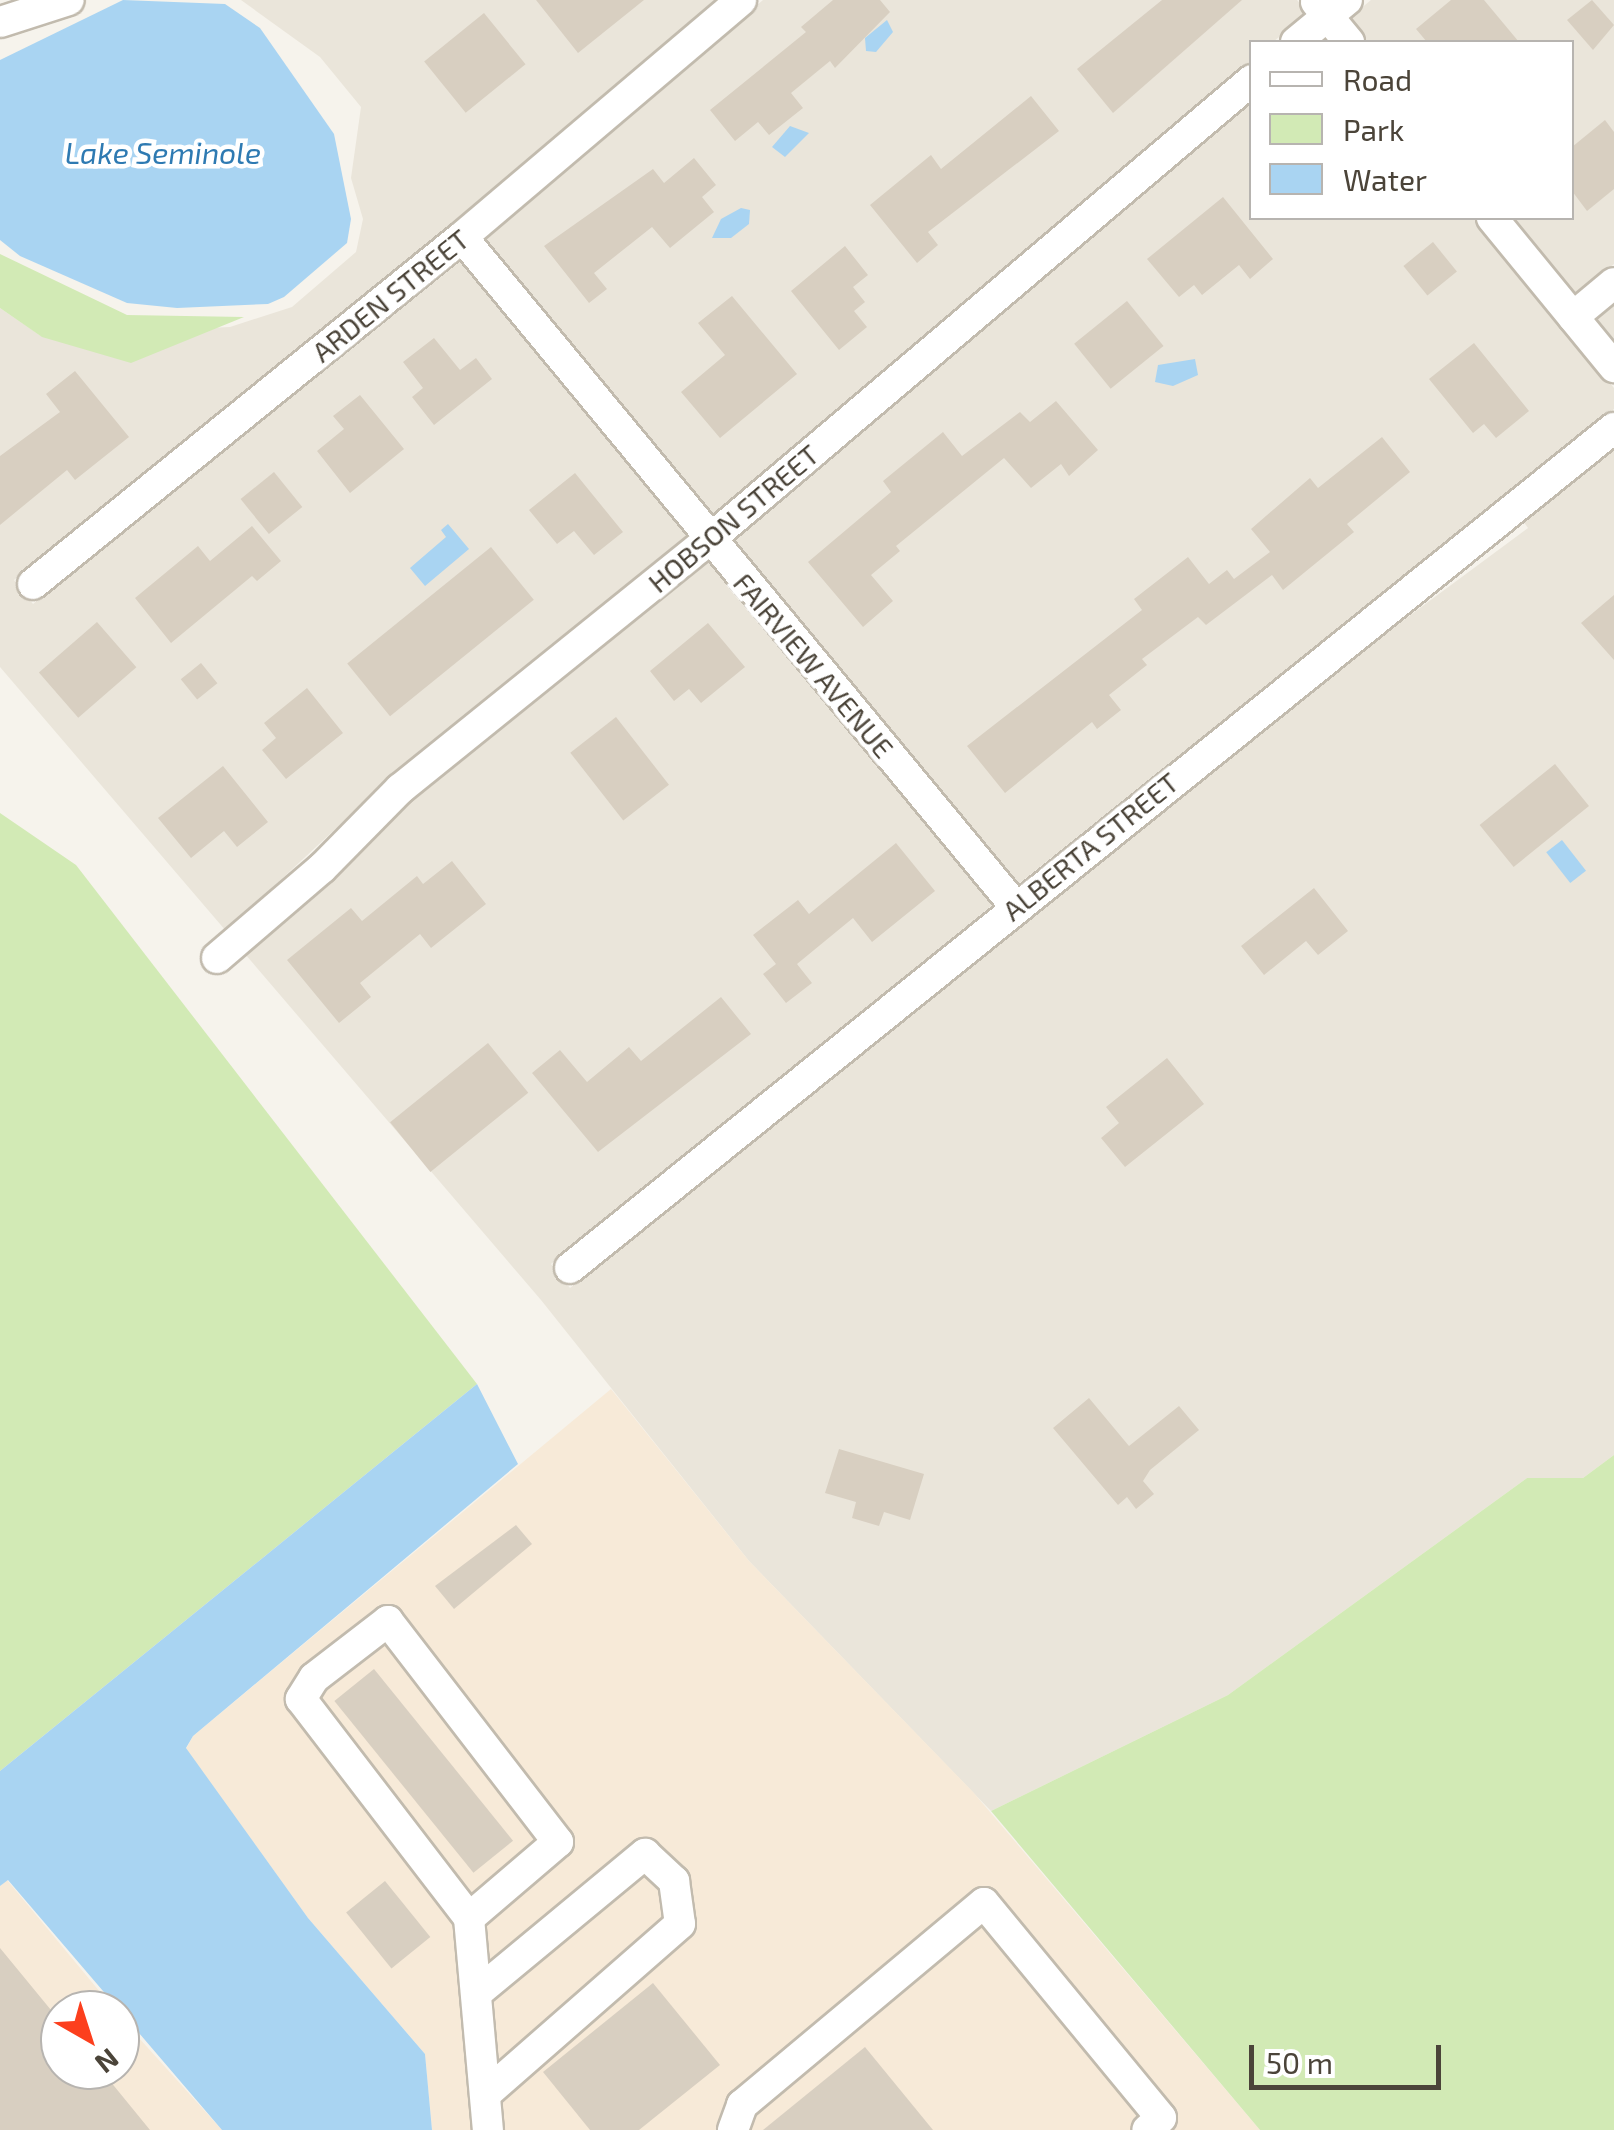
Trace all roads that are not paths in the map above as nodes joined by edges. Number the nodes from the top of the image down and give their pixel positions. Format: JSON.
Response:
{"nodes":[{"id":1,"x":69,"y":0,"type":"edge"},
{"id":2,"x":740,"y":0,"type":"edge"},
{"id":3,"x":1330,"y":5,"type":"edge"},
{"id":4,"x":0,"y":22,"type":"edge"},
{"id":5,"x":1298,"y":40,"type":"edge"},
{"id":6,"x":1348,"y":40,"type":"edge"},
{"id":7,"x":1249,"y":83,"type":"edge"},
{"id":8,"x":1494,"y":220,"type":"edge"},
{"id":9,"x":462,"y":237,"type":"junction"},
{"id":10,"x":1614,"y":283,"type":"edge"},
{"id":11,"x":1573,"y":317,"type":"junction"},
{"id":12,"x":1614,"y":367,"type":"edge"},
{"id":13,"x":1614,"y":428,"type":"edge"},
{"id":14,"x":710,"y":538,"type":"junction"},
{"id":15,"x":34,"y":584,"type":"dead end"},
{"id":16,"x":1015,"y":906,"type":"junction"},
{"id":17,"x":218,"y":958,"type":"dead end"},
{"id":18,"x":570,"y":1268,"type":"dead end"},
{"id":19,"x":469,"y":1918,"type":"junction"},
{"id":20,"x":478,"y":1992,"type":"junction"},
{"id":21,"x":489,"y":2090,"type":"junction"},
{"id":22,"x":488,"y":2130,"type":"edge"},
{"id":23,"x":733,"y":2130,"type":"edge"},
{"id":24,"x":1147,"y":2130,"type":"edge"}],
"edges":[{"from":1,"to":4,"type":"street"},
{"from":2,"to":9,"type":"street","name":"ARDEN STREET"},
{"from":3,"to":5,"type":"street"},
{"from":3,"to":6,"type":"street"},
{"from":7,"to":14,"type":"street","name":"HOBSON STREET"},
{"from":8,"to":11,"type":"street"},
{"from":9,"to":14,"type":"street","name":"FAIRVIEW AVENUE"},
{"from":9,"to":15,"type":"street","name":"ARDEN STREET"},
{"from":10,"to":11,"type":"street"},
{"from":11,"to":12,"type":"street"},
{"from":13,"to":16,"type":"street","name":"ALBERTA STREET"},
{"from":14,"to":16,"type":"street","name":"FAIRVIEW AVENUE"},
{"from":14,"to":17,"type":"street","name":"HOBSON STREET"},
{"from":16,"to":18,"type":"street","name":"ALBERTA STREET"},
{"from":19,"to":19,"type":"street"},
{"from":19,"to":20,"type":"street"},
{"from":20,"to":21,"type":"street"},
{"from":20,"to":21,"type":"street"},
{"from":21,"to":22,"type":"street"},
{"from":23,"to":24,"type":"street"}]}
